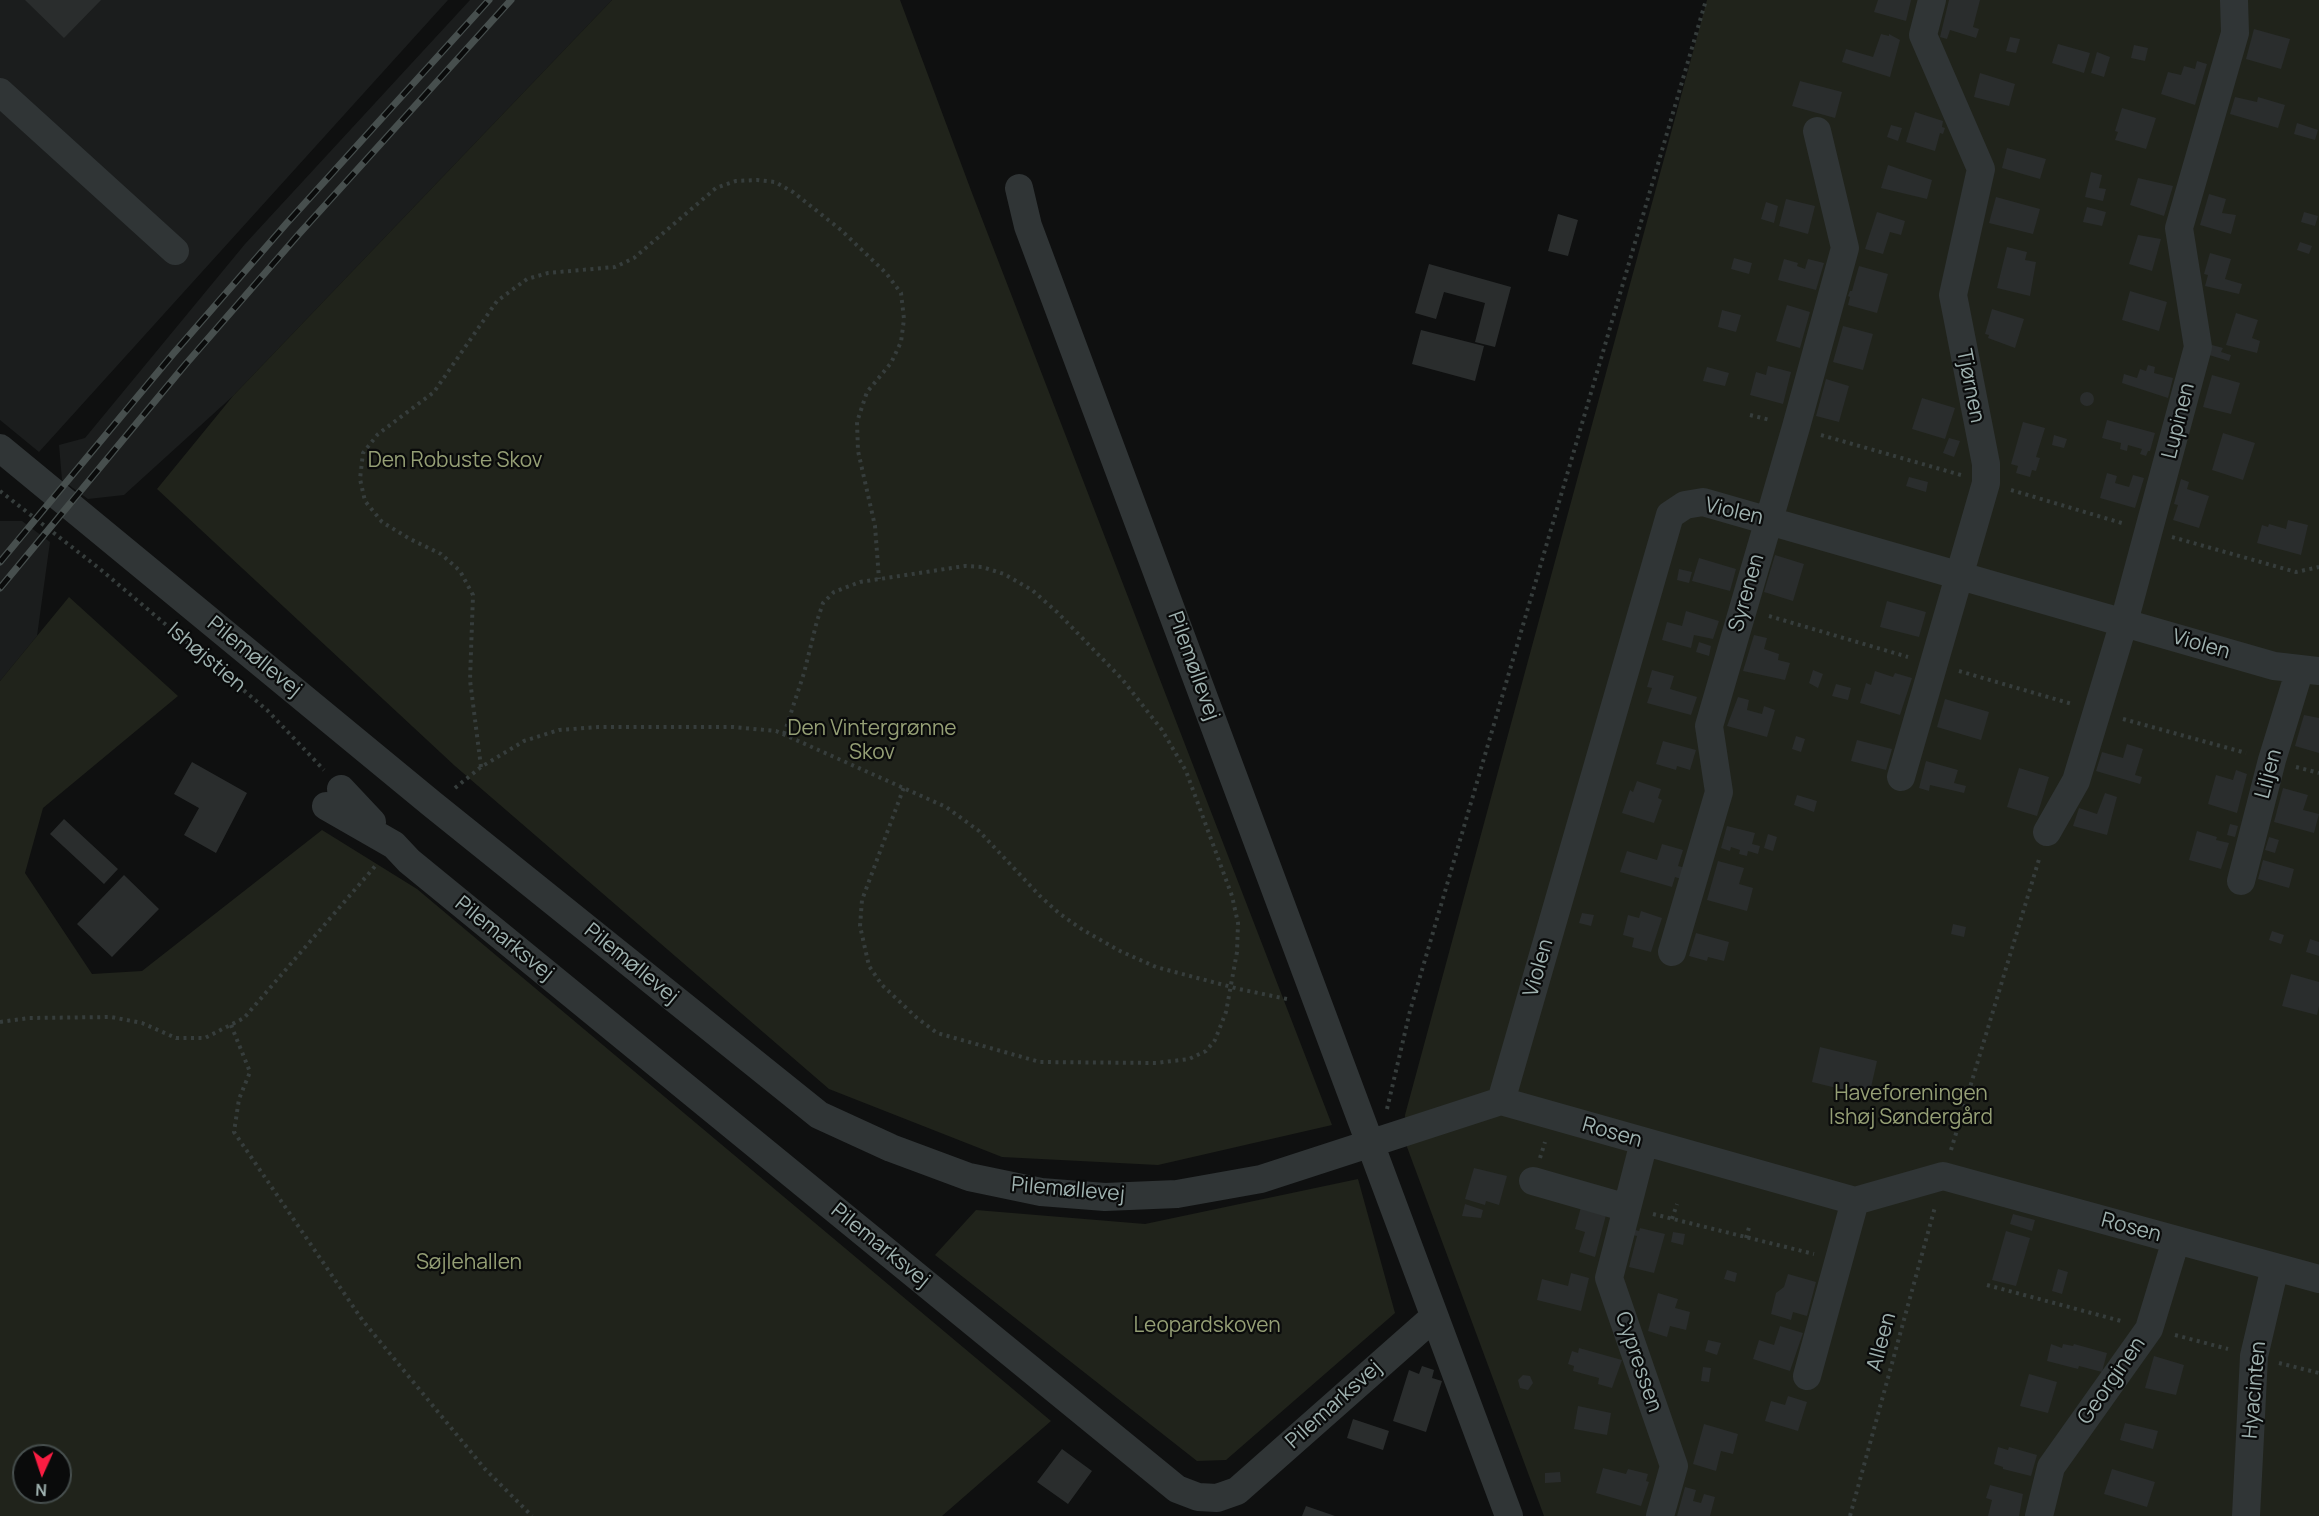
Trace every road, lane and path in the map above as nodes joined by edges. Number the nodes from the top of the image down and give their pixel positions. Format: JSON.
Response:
{"nodes":[{"id":1,"x":1706,"y":0,"type":"edge"},
{"id":2,"x":1932,"y":0,"type":"edge"},
{"id":3,"x":2234,"y":0,"type":"edge"},
{"id":4,"x":0,"y":92,"type":"edge"},
{"id":5,"x":1817,"y":131,"type":"dead end"},
{"id":6,"x":1019,"y":188,"type":"dead end"},
{"id":7,"x":175,"y":251,"type":"dead end"},
{"id":8,"x":1796,"y":428,"type":"junction"},
{"id":9,"x":0,"y":448,"type":"edge"},
{"id":10,"x":1986,"y":483,"type":"junction"},
{"id":11,"x":1,"y":493,"type":"edge"},
{"id":12,"x":1769,"y":520,"type":"junction"},
{"id":13,"x":2148,"y":531,"type":"junction"},
{"id":14,"x":2319,"y":567,"type":"edge"},
{"id":15,"x":1959,"y":575,"type":"junction"},
{"id":16,"x":879,"y":579,"type":"junction"},
{"id":17,"x":1742,"y":608,"type":"junction"},
{"id":18,"x":2124,"y":622,"type":"junction"},
{"id":19,"x":1935,"y":664,"type":"junction"},
{"id":20,"x":2309,"y":670,"type":"edge"},
{"id":21,"x":2097,"y":711,"type":"junction"},
{"id":22,"x":784,"y":734,"type":"junction"},
{"id":23,"x":2272,"y":760,"type":"junction"},
{"id":24,"x":481,"y":767,"type":"junction"},
{"id":25,"x":2319,"y":773,"type":"edge"},
{"id":26,"x":1901,"y":777,"type":"dead end"},
{"id":27,"x":904,"y":788,"type":"junction"},
{"id":28,"x":334,"y":797,"type":"joint"},
{"id":29,"x":432,"y":804,"type":"junction"},
{"id":30,"x":2047,"y":832,"type":"joint"},
{"id":31,"x":394,"y":845,"type":"junction"},
{"id":32,"x":2241,"y":881,"type":"dead end"},
{"id":33,"x":1672,"y":952,"type":"dead end"},
{"id":34,"x":1231,"y":987,"type":"junction"},
{"id":35,"x":1318,"y":1000,"type":"junction"},
{"id":36,"x":0,"y":1022,"type":"edge"},
{"id":37,"x":231,"y":1025,"type":"junction"},
{"id":38,"x":1501,"y":1101,"type":"junction"},
{"id":39,"x":1553,"y":1116,"type":"junction"},
{"id":40,"x":1644,"y":1142,"type":"junction"},
{"id":41,"x":1371,"y":1144,"type":"junction"},
{"id":42,"x":1943,"y":1176,"type":"junction"},
{"id":43,"x":1533,"y":1181,"type":"joint"},
{"id":44,"x":1855,"y":1201,"type":"junction"},
{"id":45,"x":1677,"y":1204,"type":"dead end"},
{"id":46,"x":1628,"y":1208,"type":"junction"},
{"id":47,"x":1672,"y":1219,"type":"junction"},
{"id":48,"x":1750,"y":1224,"type":"dead end"},
{"id":49,"x":1746,"y":1238,"type":"junction"},
{"id":50,"x":2176,"y":1240,"type":"junction"},
{"id":51,"x":1838,"y":1260,"type":"junction"},
{"id":52,"x":2275,"y":1266,"type":"junction"},
{"id":53,"x":2319,"y":1279,"type":"edge"},
{"id":54,"x":1434,"y":1317,"type":"junction"},
{"id":55,"x":1807,"y":1376,"type":"dead end"},
{"id":56,"x":532,"y":1516,"type":"edge"},
{"id":57,"x":1509,"y":1516,"type":"edge"},
{"id":58,"x":1660,"y":1516,"type":"edge"},
{"id":59,"x":1850,"y":1516,"type":"edge"},
{"id":60,"x":2039,"y":1516,"type":"edge"},
{"id":61,"x":2246,"y":1516,"type":"edge"}],
"edges":[{"from":1,"to":41,"type":"path"},
{"from":2,"to":10,"type":"street","name":"Tjørnen"},
{"from":3,"to":13,"type":"street","name":"Lupinen"},
{"from":4,"to":7,"type":"street"},
{"from":5,"to":8,"type":"street","name":"Syrenen"},
{"from":6,"to":35,"type":"street","name":"Pilemøllevej"},
{"from":8,"to":10,"type":"path"},
{"from":8,"to":12,"type":"street","name":"Syrenen"},
{"from":9,"to":29,"type":"street","name":"Pilemøllevej"},
{"from":10,"to":13,"type":"path"},
{"from":10,"to":15,"type":"street","name":"Tjørnen"},
{"from":11,"to":28,"type":"path","name":"Ishøjstien"},
{"from":12,"to":15,"type":"street","name":"Violen"},
{"from":12,"to":17,"type":"street","name":"Syrenen"},
{"from":12,"to":38,"type":"street","name":"Violen"},
{"from":13,"to":14,"type":"path"},
{"from":13,"to":18,"type":"street","name":"Lupinen"},
{"from":15,"to":18,"type":"street","name":"Violen"},
{"from":15,"to":19,"type":"street","name":"Tjørnen"},
{"from":16,"to":22,"type":"path"},
{"from":16,"to":24,"type":"path"},
{"from":16,"to":34,"type":"path"},
{"from":17,"to":19,"type":"path"},
{"from":17,"to":33,"type":"street","name":"Syrenen"},
{"from":18,"to":20,"type":"street","name":"Violen"},
{"from":18,"to":21,"type":"street","name":"Lupinen"},
{"from":19,"to":21,"type":"path"},
{"from":19,"to":26,"type":"street","name":"Tjørnen"},
{"from":20,"to":23,"type":"street","name":"Liljen"},
{"from":21,"to":23,"type":"path"},
{"from":21,"to":30,"type":"street","name":"Lupinen"},
{"from":22,"to":24,"type":"path"},
{"from":22,"to":27,"type":"path"},
{"from":23,"to":25,"type":"path"},
{"from":23,"to":32,"type":"street","name":"Liljen"},
{"from":24,"to":29,"type":"path"},
{"from":27,"to":34,"type":"path"},
{"from":27,"to":34,"type":"path"},
{"from":28,"to":31,"type":"street","name":"Pilemarksvej"},
{"from":29,"to":41,"type":"street","name":"Pilemøllevej"},
{"from":30,"to":42,"type":"path"},
{"from":31,"to":37,"type":"path"},
{"from":31,"to":54,"type":"street","name":"Pilemarksvej"},
{"from":34,"to":35,"type":"path"},
{"from":35,"to":41,"type":"street","name":"Pilemøllevej"},
{"from":36,"to":37,"type":"path"},
{"from":37,"to":56,"type":"path"},
{"from":38,"to":39,"type":"street","name":"Rosen"},
{"from":38,"to":41,"type":"street"},
{"from":39,"to":40,"type":"street","name":"Rosen"},
{"from":39,"to":43,"type":"path"},
{"from":40,"to":44,"type":"street","name":"Rosen"},
{"from":40,"to":46,"type":"street","name":"Cypressen"},
{"from":41,"to":54,"type":"street","name":"Pilemøllevej"},
{"from":42,"to":44,"type":"street"},
{"from":42,"to":50,"type":"street","name":"Rosen"},
{"from":42,"to":59,"type":"path","name":"Alleen"},
{"from":43,"to":46,"type":"street"},
{"from":44,"to":51,"type":"street"},
{"from":45,"to":47,"type":"path"},
{"from":46,"to":47,"type":"path"},
{"from":46,"to":58,"type":"street","name":"Cypressen"},
{"from":47,"to":49,"type":"path"},
{"from":48,"to":49,"type":"path"},
{"from":49,"to":51,"type":"path"},
{"from":50,"to":52,"type":"street","name":"Rosen"},
{"from":50,"to":60,"type":"street","name":"Georginen"},
{"from":51,"to":55,"type":"street"},
{"from":52,"to":53,"type":"street","name":"Rosen"},
{"from":52,"to":61,"type":"street","name":"Hyacinten"},
{"from":54,"to":57,"type":"street","name":"Pilemøllevej"}]}
